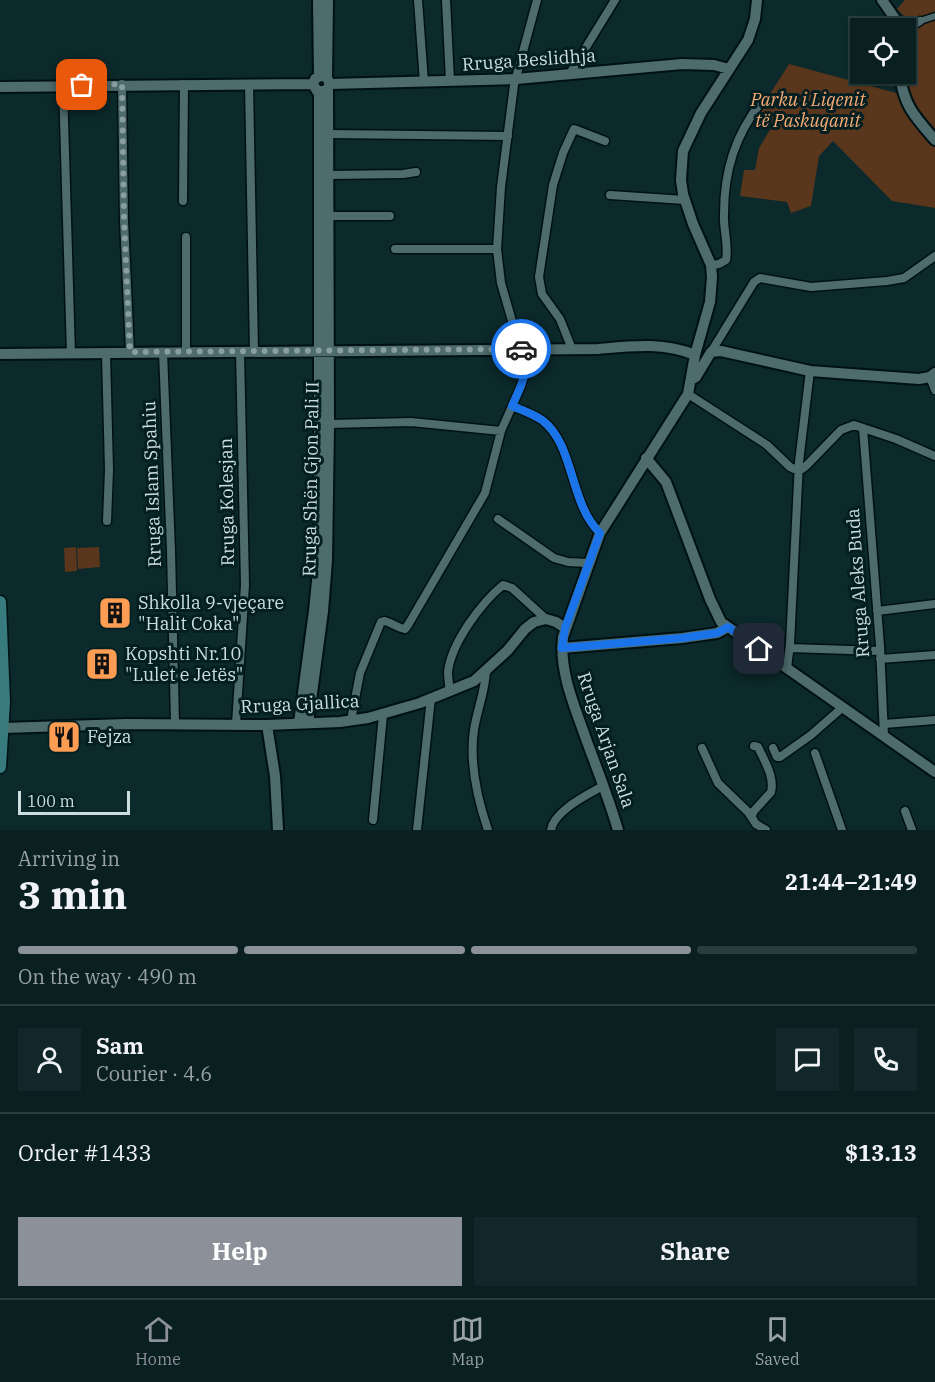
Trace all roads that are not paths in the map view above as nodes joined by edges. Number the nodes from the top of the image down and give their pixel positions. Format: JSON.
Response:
{"nodes":[{"id":1,"x":318,"y":0,"type":"edge"},
{"id":2,"x":328,"y":0,"type":"edge"},
{"id":3,"x":418,"y":0,"type":"edge"},
{"id":4,"x":446,"y":0,"type":"edge"},
{"id":5,"x":537,"y":0,"type":"edge"},
{"id":6,"x":615,"y":0,"type":"edge"},
{"id":7,"x":757,"y":0,"type":"edge"},
{"id":8,"x":882,"y":0,"type":"edge"},
{"id":9,"x":935,"y":16,"type":"edge"},
{"id":10,"x":895,"y":18,"type":"edge"},
{"id":11,"x":920,"y":21,"type":"joint"},
{"id":12,"x":916,"y":23,"type":"edge"},
{"id":13,"x":729,"y":69,"type":"junction"},
{"id":14,"x":569,"y":75,"type":"junction"},
{"id":15,"x":516,"y":79,"type":"junction"},
{"id":16,"x":424,"y":81,"type":"junction"},
{"id":17,"x":450,"y":81,"type":"junction"},
{"id":18,"x":122,"y":84,"type":"junction"},
{"id":19,"x":184,"y":84,"type":"junction"},
{"id":20,"x":249,"y":84,"type":"junction"},
{"id":21,"x":323,"y":84,"type":"junction"},
{"id":22,"x":902,"y":84,"type":"edge"},
{"id":23,"x":63,"y":86,"type":"junction"},
{"id":24,"x":0,"y":87,"type":"edge"},
{"id":25,"x":762,"y":101,"type":"dead end"},
{"id":26,"x":329,"y":134,"type":"junction"},
{"id":27,"x":508,"y":136,"type":"junction"},
{"id":28,"x":935,"y":140,"type":"edge"},
{"id":29,"x":605,"y":141,"type":"dead end"},
{"id":30,"x":416,"y":172,"type":"dead end"},
{"id":31,"x":329,"y":175,"type":"junction"},
{"id":32,"x":610,"y":195,"type":"dead end"},
{"id":33,"x":685,"y":200,"type":"junction"},
{"id":34,"x":183,"y":201,"type":"dead end"},
{"id":35,"x":329,"y":216,"type":"junction"},
{"id":36,"x":390,"y":216,"type":"dead end"},
{"id":37,"x":186,"y":237,"type":"dead end"},
{"id":38,"x":395,"y":249,"type":"dead end"},
{"id":39,"x":497,"y":249,"type":"junction"},
{"id":40,"x":935,"y":256,"type":"edge"},
{"id":41,"x":711,"y":265,"type":"junction"},
{"id":42,"x":524,"y":349,"type":"junction"},
{"id":43,"x":572,"y":349,"type":"junction"},
{"id":44,"x":324,"y":350,"type":"junction"},
{"id":45,"x":240,"y":351,"type":"junction"},
{"id":46,"x":254,"y":351,"type":"junction"},
{"id":47,"x":130,"y":352,"type":"junction"},
{"id":48,"x":163,"y":352,"type":"junction"},
{"id":49,"x":186,"y":352,"type":"junction"},
{"id":50,"x":711,"y":352,"type":"junction"},
{"id":51,"x":0,"y":354,"type":"edge"},
{"id":52,"x":71,"y":354,"type":"junction"},
{"id":53,"x":106,"y":354,"type":"junction"},
{"id":54,"x":695,"y":355,"type":"junction"},
{"id":55,"x":810,"y":371,"type":"junction"},
{"id":56,"x":933,"y":375,"type":"edge"},
{"id":57,"x":691,"y":380,"type":"junction"},
{"id":58,"x":935,"y":390,"type":"edge"},
{"id":59,"x":688,"y":394,"type":"junction"},
{"id":60,"x":512,"y":406,"type":"junction"},
{"id":61,"x":329,"y":424,"type":"junction"},
{"id":62,"x":863,"y":428,"type":"junction"},
{"id":63,"x":501,"y":431,"type":"junction"},
{"id":64,"x":935,"y":456,"type":"edge"},
{"id":65,"x":646,"y":458,"type":"junction"},
{"id":66,"x":799,"y":471,"type":"junction"},
{"id":67,"x":498,"y":519,"type":"dead end"},
{"id":68,"x":107,"y":520,"type":"dead end"},
{"id":69,"x":600,"y":533,"type":"junction"},
{"id":70,"x":588,"y":563,"type":"junction"},
{"id":71,"x":0,"y":602,"type":"edge"},
{"id":72,"x":935,"y":604,"type":"edge"},
{"id":73,"x":877,"y":611,"type":"junction"},
{"id":74,"x":546,"y":619,"type":"junction"},
{"id":75,"x":728,"y":627,"type":"junction"},
{"id":76,"x":565,"y":628,"type":"junction"},
{"id":77,"x":562,"y":648,"type":"junction"},
{"id":78,"x":790,"y":648,"type":"junction"},
{"id":79,"x":880,"y":655,"type":"junction"},
{"id":80,"x":935,"y":655,"type":"edge"},
{"id":81,"x":787,"y":668,"type":"junction"},
{"id":82,"x":486,"y":671,"type":"junction"},
{"id":83,"x":450,"y":691,"type":"junction"},
{"id":84,"x":431,"y":698,"type":"junction"},
{"id":85,"x":843,"y":707,"type":"junction"},
{"id":86,"x":383,"y":715,"type":"junction"},
{"id":87,"x":351,"y":720,"type":"junction"},
{"id":88,"x":935,"y":720,"type":"edge"},
{"id":89,"x":175,"y":723,"type":"junction"},
{"id":90,"x":303,"y":723,"type":"junction"},
{"id":91,"x":236,"y":724,"type":"junction"},
{"id":92,"x":884,"y":724,"type":"junction"},
{"id":93,"x":267,"y":725,"type":"junction"},
{"id":94,"x":3,"y":728,"type":"junction"},
{"id":95,"x":884,"y":736,"type":"junction"},
{"id":96,"x":754,"y":746,"type":"dead end"},
{"id":97,"x":702,"y":748,"type":"dead end"},
{"id":98,"x":772,"y":748,"type":"dead end"},
{"id":99,"x":1,"y":752,"type":"edge"},
{"id":100,"x":815,"y":753,"type":"dead end"},
{"id":101,"x":0,"y":767,"type":"edge"},
{"id":102,"x":935,"y":772,"type":"edge"},
{"id":103,"x":603,"y":786,"type":"junction"},
{"id":104,"x":905,"y":811,"type":"dead end"},
{"id":105,"x":374,"y":820,"type":"dead end"},
{"id":106,"x":752,"y":824,"type":"edge"},
{"id":107,"x":278,"y":830,"type":"edge"},
{"id":108,"x":417,"y":830,"type":"edge"},
{"id":109,"x":488,"y":830,"type":"edge"},
{"id":110,"x":551,"y":830,"type":"edge"},
{"id":111,"x":618,"y":830,"type":"edge"},
{"id":112,"x":766,"y":830,"type":"edge"},
{"id":113,"x":842,"y":830,"type":"edge"},
{"id":114,"x":912,"y":830,"type":"edge"}],
"edges":[{"from":1,"to":21,"type":"street","name":"Rruga Shën Gjon Pali II"},
{"from":2,"to":21,"type":"street","name":"Rruga Shën Gjon Pali II"},
{"from":3,"to":16,"type":"street"},
{"from":4,"to":17,"type":"street"},
{"from":5,"to":15,"type":"street"},
{"from":6,"to":14,"type":"street"},
{"from":7,"to":13,"type":"street","name":"Rruga Arjan Sala"},
{"from":8,"to":10,"type":"street"},
{"from":9,"to":11,"type":"street"},
{"from":11,"to":12,"type":"street"},
{"from":13,"to":14,"type":"street","name":"Rruga Beslidhja"},
{"from":13,"to":33,"type":"street","name":"Rruga Arjan Sala"},
{"from":14,"to":15,"type":"street","name":"Rruga Beslidhja"},
{"from":15,"to":17,"type":"street","name":"Rruga Beslidhja"},
{"from":15,"to":27,"type":"street"},
{"from":16,"to":17,"type":"street","name":"Rruga Beslidhja"},
{"from":16,"to":21,"type":"street","name":"Rruga Beslidhja"},
{"from":18,"to":19,"type":"street","name":"Rruga Beslidhja"},
{"from":18,"to":23,"type":"street","name":"Rruga Beslidhja"},
{"from":18,"to":47,"type":"street"},
{"from":19,"to":20,"type":"street","name":"Rruga Beslidhja"},
{"from":19,"to":34,"type":"street"},
{"from":20,"to":21,"type":"street","name":"Rruga Beslidhja"},
{"from":20,"to":46,"type":"street"},
{"from":21,"to":26,"type":"street","name":"Rruga Shën Gjon Pali II"},
{"from":21,"to":44,"type":"street","name":"Rruga Shën Gjon Pali II"},
{"from":22,"to":28,"type":"street"},
{"from":23,"to":24,"type":"street","name":"Rruga Beslidhja"},
{"from":23,"to":52,"type":"street"},
{"from":25,"to":41,"type":"street"},
{"from":26,"to":27,"type":"street"},
{"from":26,"to":31,"type":"street","name":"Rruga Shën Gjon Pali II"},
{"from":27,"to":39,"type":"street"},
{"from":29,"to":43,"type":"street"},
{"from":30,"to":31,"type":"street"},
{"from":31,"to":35,"type":"street","name":"Rruga Shën Gjon Pali II"},
{"from":32,"to":33,"type":"street"},
{"from":33,"to":41,"type":"street","name":"Rruga Arjan Sala"},
{"from":35,"to":36,"type":"street"},
{"from":35,"to":44,"type":"street","name":"Rruga Shën Gjon Pali II"},
{"from":37,"to":49,"type":"street"},
{"from":38,"to":39,"type":"street"},
{"from":39,"to":42,"type":"street"},
{"from":40,"to":50,"type":"street"},
{"from":41,"to":54,"type":"street","name":"Rruga Arjan Sala"},
{"from":42,"to":43,"type":"street"},
{"from":42,"to":44,"type":"street"},
{"from":42,"to":60,"type":"street"},
{"from":43,"to":54,"type":"street"},
{"from":44,"to":46,"type":"street"},
{"from":44,"to":61,"type":"street","name":"Rruga Shën Gjon Pali II"},
{"from":44,"to":90,"type":"street","name":"Rruga Shën Gjon Pali II"},
{"from":45,"to":46,"type":"street"},
{"from":45,"to":49,"type":"street"},
{"from":45,"to":91,"type":"street","name":"Rruga Kolesjan"},
{"from":47,"to":48,"type":"street"},
{"from":47,"to":53,"type":"street"},
{"from":48,"to":49,"type":"street"},
{"from":48,"to":89,"type":"street","name":"Rruga Islam Spahiu"},
{"from":50,"to":55,"type":"street"},
{"from":50,"to":57,"type":"street"},
{"from":51,"to":52,"type":"street"},
{"from":52,"to":53,"type":"street"},
{"from":53,"to":68,"type":"street"},
{"from":54,"to":57,"type":"street","name":"Rruga Arjan Sala"},
{"from":55,"to":56,"type":"street"},
{"from":55,"to":66,"type":"street"},
{"from":56,"to":58,"type":"street"},
{"from":57,"to":59,"type":"street","name":"Rruga Arjan Sala"},
{"from":59,"to":65,"type":"street","name":"Rruga Arjan Sala"},
{"from":59,"to":66,"type":"street"},
{"from":60,"to":63,"type":"street"},
{"from":60,"to":69,"type":"street"},
{"from":61,"to":63,"type":"street"},
{"from":61,"to":90,"type":"street","name":"Rruga Shën Gjon Pali II"},
{"from":62,"to":64,"type":"street"},
{"from":62,"to":66,"type":"street"},
{"from":62,"to":73,"type":"street","name":"Rruga Aleks Buda"},
{"from":63,"to":87,"type":"street"},
{"from":65,"to":69,"type":"street","name":"Rruga Arjan Sala"},
{"from":65,"to":75,"type":"street"},
{"from":66,"to":78,"type":"street"},
{"from":67,"to":70,"type":"street"},
{"from":69,"to":70,"type":"street","name":"Rruga Arjan Sala"},
{"from":70,"to":76,"type":"street","name":"Rruga Arjan Sala"},
{"from":71,"to":94,"type":"main road"},
{"from":72,"to":73,"type":"street"},
{"from":73,"to":79,"type":"street","name":"Rruga Aleks Buda"},
{"from":74,"to":76,"type":"street"},
{"from":74,"to":82,"type":"street","name":"Rruga Gjallica"},
{"from":74,"to":83,"type":"street"},
{"from":75,"to":77,"type":"street"},
{"from":75,"to":81,"type":"street"},
{"from":76,"to":77,"type":"street","name":"Rruga Arjan Sala"},
{"from":77,"to":103,"type":"street","name":"Rruga Arjan Sala"},
{"from":78,"to":79,"type":"street"},
{"from":78,"to":81,"type":"street"},
{"from":79,"to":80,"type":"street"},
{"from":79,"to":92,"type":"street","name":"Rruga Aleks Buda"},
{"from":81,"to":85,"type":"street"},
{"from":82,"to":83,"type":"street","name":"Rruga Gjallica"},
{"from":82,"to":109,"type":"street"},
{"from":83,"to":84,"type":"street","name":"Rruga Gjallica"},
{"from":84,"to":86,"type":"street","name":"Rruga Gjallica"},
{"from":84,"to":108,"type":"street"},
{"from":85,"to":95,"type":"street"},
{"from":85,"to":98,"type":"street"},
{"from":86,"to":87,"type":"street","name":"Rruga Gjallica"},
{"from":86,"to":105,"type":"street"},
{"from":87,"to":90,"type":"street","name":"Rruga Gjallica"},
{"from":88,"to":92,"type":"street"},
{"from":89,"to":91,"type":"street","name":"Rruga Gjallica"},
{"from":89,"to":94,"type":"street","name":"Rruga Gjallica"},
{"from":90,"to":93,"type":"street","name":"Rruga Gjallica"},
{"from":91,"to":93,"type":"street","name":"Rruga Gjallica"},
{"from":92,"to":95,"type":"street","name":"Rruga Aleks Buda"},
{"from":93,"to":107,"type":"street"},
{"from":94,"to":99,"type":"main road"},
{"from":95,"to":102,"type":"street"},
{"from":96,"to":106,"type":"street"},
{"from":97,"to":106,"type":"street"},
{"from":99,"to":101,"type":"main road"},
{"from":100,"to":113,"type":"street"},
{"from":103,"to":110,"type":"street"},
{"from":103,"to":111,"type":"street","name":"Rruga Arjan Sala"},
{"from":104,"to":114,"type":"street"},
{"from":106,"to":112,"type":"street"}]}
